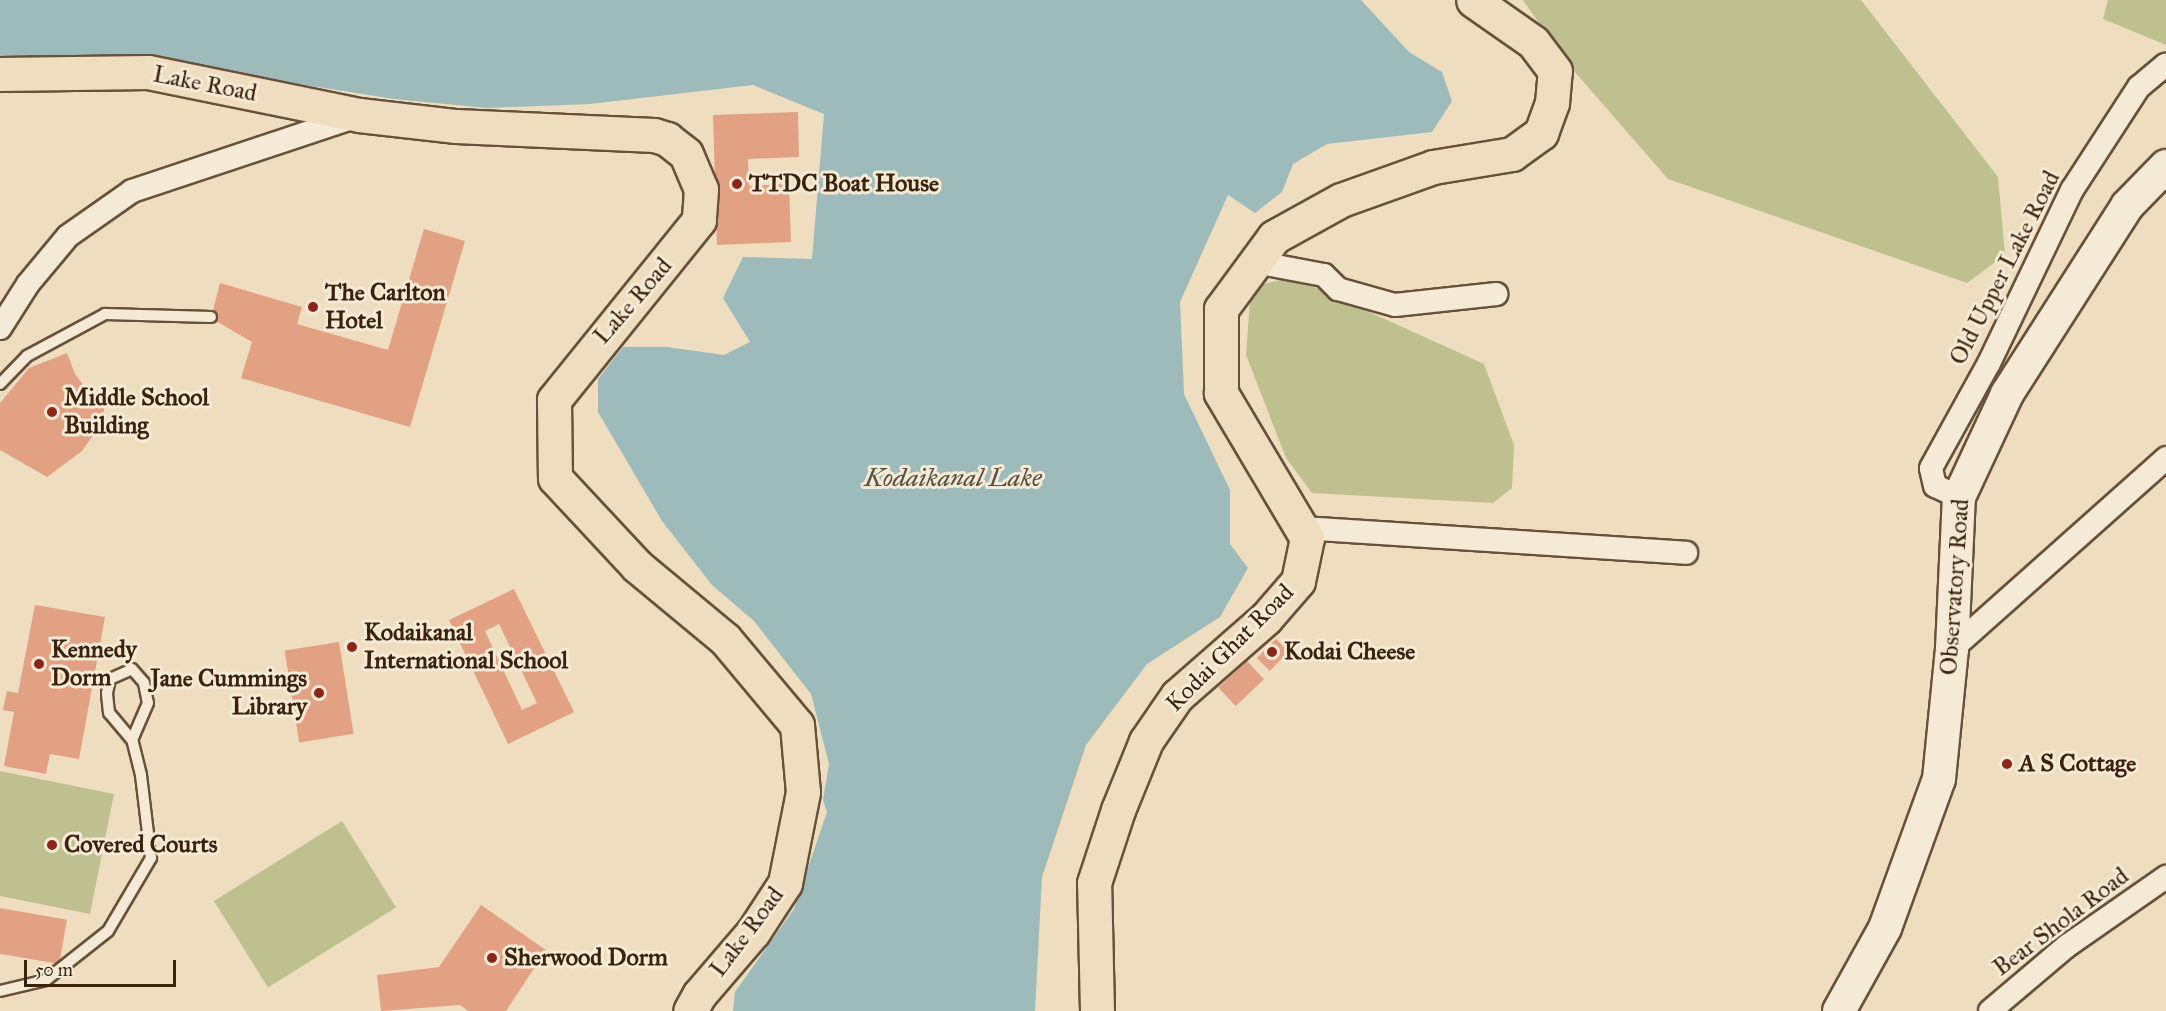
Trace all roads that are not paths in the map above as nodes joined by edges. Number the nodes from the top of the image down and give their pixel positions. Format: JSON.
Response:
{"nodes":[{"id":1,"x":1473,"y":0,"type":"edge"},
{"id":2,"x":2166,"y":64,"type":"edge"},
{"id":3,"x":0,"y":74,"type":"edge"},
{"id":4,"x":359,"y":116,"type":"junction"},
{"id":5,"x":2166,"y":166,"type":"edge"},
{"id":6,"x":1255,"y":262,"type":"junction"},
{"id":7,"x":1496,"y":294,"type":"dead end"},
{"id":8,"x":211,"y":317,"type":"dead end"},
{"id":9,"x":0,"y":328,"type":"edge"},
{"id":10,"x":0,"y":384,"type":"edge"},
{"id":11,"x":2166,"y":458,"type":"edge"},
{"id":12,"x":1959,"y":497,"type":"junction"},
{"id":13,"x":1302,"y":528,"type":"junction"},
{"id":14,"x":1686,"y":553,"type":"dead end"},
{"id":15,"x":1952,"y":649,"type":"junction"},
{"id":16,"x":132,"y":740,"type":"junction"},
{"id":17,"x":2166,"y":878,"type":"edge"},
{"id":18,"x":0,"y":991,"type":"edge"},
{"id":19,"x":690,"y":1011,"type":"edge"},
{"id":20,"x":1097,"y":1011,"type":"edge"},
{"id":21,"x":1839,"y":1011,"type":"edge"},
{"id":22,"x":1990,"y":1011,"type":"edge"}],
"edges":[{"from":1,"to":6,"type":"main road","name":"Kodai Ghat Road"},
{"from":2,"to":12,"type":"street","name":"Old Upper Lake Road"},
{"from":3,"to":4,"type":"main road","name":"Lake Road"},
{"from":4,"to":9,"type":"street"},
{"from":4,"to":19,"type":"main road","name":"Lake Road"},
{"from":5,"to":12,"type":"main road","name":"Observatory Road"},
{"from":6,"to":7,"type":"street"},
{"from":6,"to":13,"type":"main road","name":"Kodai Ghat Road"},
{"from":8,"to":10,"type":"lane"},
{"from":11,"to":15,"type":"street"},
{"from":12,"to":15,"type":"main road","name":"Observatory Road"},
{"from":13,"to":14,"type":"street"},
{"from":13,"to":20,"type":"main road","name":"Kodai Ghat Road"},
{"from":15,"to":21,"type":"main road","name":"Observatory Road"},
{"from":16,"to":16,"type":"lane"},
{"from":16,"to":18,"type":"lane"},
{"from":17,"to":22,"type":"street","name":"Bear Shola Road"}]}
